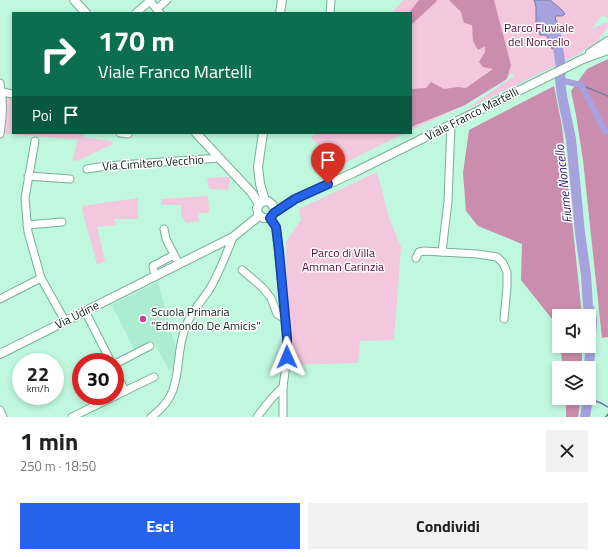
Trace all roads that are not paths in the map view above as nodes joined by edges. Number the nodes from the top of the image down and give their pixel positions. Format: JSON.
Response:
{"nodes":[{"id":1,"x":74,"y":0,"type":"edge"},
{"id":2,"x":150,"y":0,"type":"edge"},
{"id":3,"x":167,"y":0,"type":"edge"},
{"id":4,"x":282,"y":0,"type":"edge"},
{"id":5,"x":331,"y":0,"type":"edge"},
{"id":6,"x":159,"y":11,"type":"edge"},
{"id":7,"x":85,"y":12,"type":"edge"},
{"id":8,"x":137,"y":12,"type":"edge"},
{"id":9,"x":280,"y":12,"type":"edge"},
{"id":10,"x":330,"y":12,"type":"edge"},
{"id":11,"x":608,"y":41,"type":"edge"},
{"id":12,"x":608,"y":50,"type":"edge"},
{"id":13,"x":582,"y":59,"type":"junction"},
{"id":14,"x":0,"y":82,"type":"edge"},
{"id":15,"x":2,"y":92,"type":"junction"},
{"id":16,"x":12,"y":94,"type":"edge"},
{"id":17,"x":451,"y":124,"type":"junction"},
{"id":18,"x":0,"y":134,"type":"edge"},
{"id":19,"x":197,"y":134,"type":"edge"},
{"id":20,"x":263,"y":134,"type":"edge"},
{"id":21,"x":35,"y":141,"type":"dead end"},
{"id":22,"x":220,"y":158,"type":"junction"},
{"id":23,"x":87,"y":169,"type":"dead end"},
{"id":24,"x":28,"y":176,"type":"junction"},
{"id":25,"x":70,"y":180,"type":"dead end"},
{"id":26,"x":262,"y":202,"type":"junction"},
{"id":27,"x":272,"y":212,"type":"junction"},
{"id":28,"x":259,"y":216,"type":"junction"},
{"id":29,"x":62,"y":222,"type":"dead end"},
{"id":30,"x":27,"y":225,"type":"junction"},
{"id":31,"x":164,"y":229,"type":"dead end"},
{"id":32,"x":232,"y":237,"type":"junction"},
{"id":33,"x":442,"y":252,"type":"junction"},
{"id":34,"x":174,"y":254,"type":"junction"},
{"id":35,"x":416,"y":258,"type":"dead end"},
{"id":36,"x":179,"y":264,"type":"junction"},
{"id":37,"x":242,"y":270,"type":"dead end"},
{"id":38,"x":155,"y":276,"type":"junction"},
{"id":39,"x":41,"y":278,"type":"junction"},
{"id":40,"x":0,"y":298,"type":"edge"},
{"id":41,"x":85,"y":311,"type":"junction"},
{"id":42,"x":285,"y":319,"type":"junction"},
{"id":43,"x":504,"y":319,"type":"dead end"},
{"id":44,"x":65,"y":321,"type":"junction"},
{"id":45,"x":150,"y":346,"type":"dead end"},
{"id":46,"x":106,"y":353,"type":"edge"},
{"id":47,"x":0,"y":354,"type":"edge"},
{"id":48,"x":124,"y":359,"type":"edge"},
{"id":49,"x":154,"y":377,"type":"dead end"},
{"id":50,"x":283,"y":387,"type":"junction"},
{"id":51,"x":125,"y":391,"type":"edge"},
{"id":52,"x":97,"y":405,"type":"edge"},
{"id":53,"x":0,"y":410,"type":"edge"},
{"id":54,"x":3,"y":417,"type":"edge"},
{"id":55,"x":72,"y":417,"type":"edge"},
{"id":56,"x":150,"y":417,"type":"edge"},
{"id":57,"x":257,"y":417,"type":"edge"},
{"id":58,"x":283,"y":417,"type":"edge"}],
"edges":[{"from":1,"to":7,"type":"main road"},
{"from":2,"to":6,"type":"street"},
{"from":2,"to":8,"type":"street"},
{"from":3,"to":6,"type":"street"},
{"from":4,"to":9,"type":"main road"},
{"from":5,"to":10,"type":"street"},
{"from":11,"to":13,"type":"main road","name":"Viale Franco Martelli"},
{"from":12,"to":13,"type":"main road","name":"Viale Franco Martelli"},
{"from":13,"to":17,"type":"main road","name":"Viale Franco Martelli"},
{"from":14,"to":15,"type":"street"},
{"from":15,"to":16,"type":"street"},
{"from":15,"to":18,"type":"street"},
{"from":17,"to":27,"type":"main road","name":"Viale Franco Martelli"},
{"from":17,"to":33,"type":"street"},
{"from":19,"to":22,"type":"main road"},
{"from":20,"to":26,"type":"main road"},
{"from":21,"to":24,"type":"street"},
{"from":22,"to":23,"type":"street","name":"Via Cimitero Vecchio"},
{"from":22,"to":26,"type":"main road"},
{"from":24,"to":25,"type":"street"},
{"from":24,"to":30,"type":"street"},
{"from":26,"to":27,"type":"main road"},
{"from":26,"to":28,"type":"main road"},
{"from":27,"to":28,"type":"main road"},
{"from":27,"to":42,"type":"street"},
{"from":28,"to":32,"type":"main road","name":"Via Udine"},
{"from":29,"to":30,"type":"street"},
{"from":30,"to":39,"type":"street"},
{"from":31,"to":34,"type":"street"},
{"from":32,"to":36,"type":"main road","name":"Via Udine"},
{"from":32,"to":56,"type":"street"},
{"from":33,"to":35,"type":"street"},
{"from":33,"to":43,"type":"street"},
{"from":34,"to":36,"type":"street"},
{"from":34,"to":38,"type":"street"},
{"from":36,"to":38,"type":"main road","name":"Via Udine"},
{"from":37,"to":42,"type":"street"},
{"from":38,"to":41,"type":"main road","name":"Via Udine"},
{"from":39,"to":40,"type":"street"},
{"from":39,"to":44,"type":"street"},
{"from":41,"to":44,"type":"main road","name":"Via Udine"},
{"from":41,"to":46,"type":"street"},
{"from":42,"to":50,"type":"street"},
{"from":44,"to":47,"type":"main road","name":"Via Udine"},
{"from":45,"to":48,"type":"street"},
{"from":49,"to":51,"type":"street"},
{"from":50,"to":57,"type":"street"},
{"from":50,"to":58,"type":"street"},
{"from":52,"to":55,"type":"street"},
{"from":53,"to":54,"type":"street"}]}
